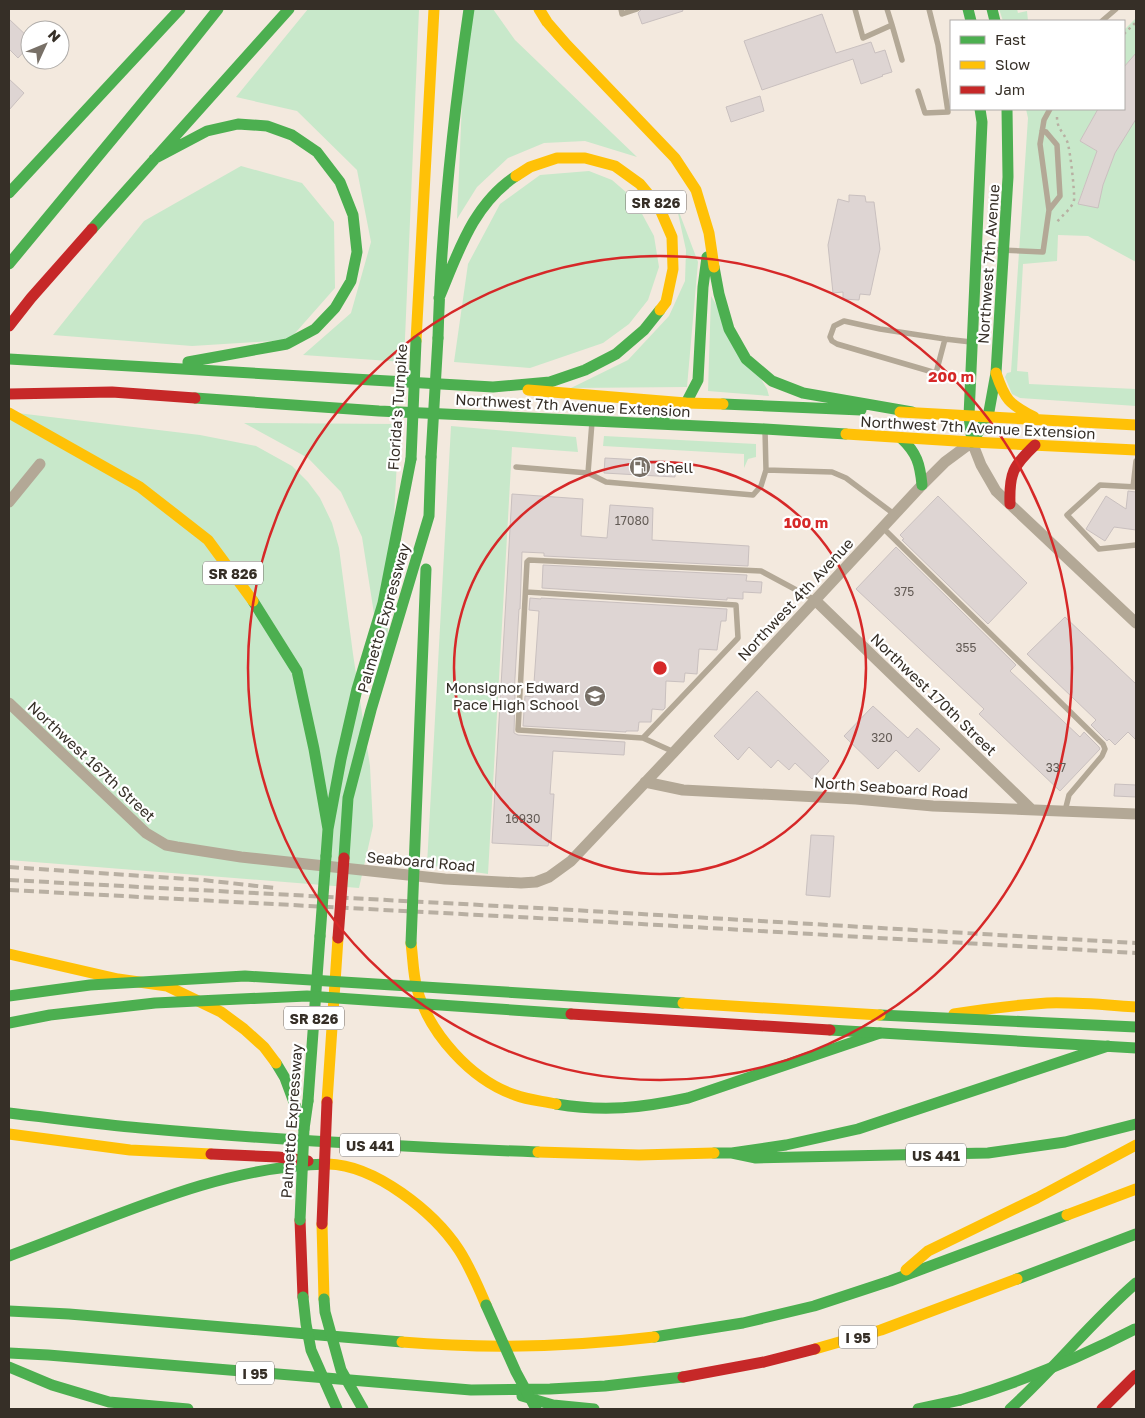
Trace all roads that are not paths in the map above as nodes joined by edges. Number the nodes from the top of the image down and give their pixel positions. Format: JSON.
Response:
{"nodes":[{"id":1,"x":180,"y":9,"type":"edge"},
{"id":2,"x":218,"y":9,"type":"edge"},
{"id":3,"x":289,"y":9,"type":"edge"},
{"id":4,"x":434,"y":9,"type":"edge"},
{"id":5,"x":469,"y":9,"type":"edge"},
{"id":6,"x":539,"y":9,"type":"edge"},
{"id":7,"x":621,"y":9,"type":"edge"},
{"id":8,"x":637,"y":9,"type":"edge"},
{"id":9,"x":855,"y":9,"type":"edge"},
{"id":10,"x":887,"y":9,"type":"edge"},
{"id":11,"x":929,"y":9,"type":"edge"},
{"id":12,"x":1116,"y":9,"type":"edge"},
{"id":13,"x":1103,"y":20,"type":"edge"},
{"id":14,"x":892,"y":26,"type":"junction"},
{"id":15,"x":902,"y":60,"type":"dead end"},
{"id":16,"x":918,"y":91,"type":"dead end"},
{"id":17,"x":980,"y":110,"type":"edge"},
{"id":18,"x":1007,"y":110,"type":"edge"},
{"id":19,"x":1049,"y":110,"type":"edge"},
{"id":20,"x":1042,"y":131,"type":"junction"},
{"id":21,"x":154,"y":159,"type":"junction"},
{"id":22,"x":9,"y":194,"type":"edge"},
{"id":23,"x":1049,"y":210,"type":"junction"},
{"id":24,"x":709,"y":233,"type":"junction"},
{"id":25,"x":977,"y":249,"type":"junction"},
{"id":26,"x":1004,"y":250,"type":"junction"},
{"id":27,"x":9,"y":264,"type":"edge"},
{"id":28,"x":439,"y":298,"type":"junction"},
{"id":29,"x":9,"y":326,"type":"edge"},
{"id":30,"x":945,"y":339,"type":"junction"},
{"id":31,"x":973,"y":342,"type":"junction"},
{"id":32,"x":9,"y":359,"type":"edge"},
{"id":33,"x":155,"y":368,"type":"junction"},
{"id":34,"x":996,"y":373,"type":"junction"},
{"id":35,"x":493,"y":387,"type":"junction"},
{"id":36,"x":9,"y":394,"type":"edge"},
{"id":37,"x":686,"y":403,"type":"junction"},
{"id":38,"x":912,"y":412,"type":"junction"},
{"id":39,"x":9,"y":413,"type":"edge"},
{"id":40,"x":969,"y":416,"type":"junction"},
{"id":41,"x":988,"y":417,"type":"junction"},
{"id":42,"x":592,"y":420,"type":"junction"},
{"id":43,"x":1039,"y":420,"type":"junction"},
{"id":44,"x":652,"y":423,"type":"junction"},
{"id":45,"x":1136,"y":425,"type":"edge"},
{"id":46,"x":765,"y":429,"type":"junction"},
{"id":47,"x":901,"y":438,"type":"junction"},
{"id":48,"x":972,"y":442,"type":"junction"},
{"id":49,"x":1035,"y":446,"type":"junction"},
{"id":50,"x":1136,"y":450,"type":"edge"},
{"id":51,"x":1136,"y":461,"type":"edge"},
{"id":52,"x":40,"y":464,"type":"dead end"},
{"id":53,"x":516,"y":467,"type":"dead end"},
{"id":54,"x":766,"y":470,"type":"junction"},
{"id":55,"x":588,"y":473,"type":"junction"},
{"id":56,"x":922,"y":484,"type":"junction"},
{"id":57,"x":1135,"y":487,"type":"edge"},
{"id":58,"x":9,"y":502,"type":"edge"},
{"id":59,"x":1010,"y":504,"type":"junction"},
{"id":60,"x":894,"y":514,"type":"junction"},
{"id":61,"x":429,"y":516,"type":"junction"},
{"id":62,"x":882,"y":527,"type":"junction"},
{"id":63,"x":1136,"y":545,"type":"edge"},
{"id":64,"x":526,"y":592,"type":"junction"},
{"id":65,"x":815,"y":600,"type":"junction"},
{"id":66,"x":1136,"y":623,"type":"edge"},
{"id":67,"x":9,"y":703,"type":"edge"},
{"id":68,"x":643,"y":738,"type":"junction"},
{"id":69,"x":674,"y":752,"type":"junction"},
{"id":70,"x":645,"y":782,"type":"junction"},
{"id":71,"x":1032,"y":810,"type":"junction"},
{"id":72,"x":1065,"y":811,"type":"junction"},
{"id":73,"x":1136,"y":814,"type":"edge"},
{"id":74,"x":328,"y":829,"type":"junction"},
{"id":75,"x":156,"y":840,"type":"joint"},
{"id":76,"x":9,"y":954,"type":"edge"},
{"id":77,"x":9,"y":996,"type":"edge"},
{"id":78,"x":1136,"y":1007,"type":"edge"},
{"id":79,"x":9,"y":1023,"type":"edge"},
{"id":80,"x":1136,"y":1027,"type":"edge"},
{"id":81,"x":1136,"y":1038,"type":"edge"},
{"id":82,"x":1136,"y":1048,"type":"edge"},
{"id":83,"x":9,"y":1113,"type":"edge"},
{"id":84,"x":1136,"y":1124,"type":"edge"},
{"id":85,"x":304,"y":1129,"type":"junction"},
{"id":86,"x":9,"y":1134,"type":"edge"},
{"id":87,"x":1136,"y":1145,"type":"edge"},
{"id":88,"x":732,"y":1153,"type":"junction"},
{"id":89,"x":331,"y":1164,"type":"junction"},
{"id":90,"x":1136,"y":1189,"type":"edge"},
{"id":91,"x":1136,"y":1234,"type":"edge"},
{"id":92,"x":9,"y":1256,"type":"edge"},
{"id":93,"x":894,"y":1280,"type":"junction"},
{"id":94,"x":1136,"y":1282,"type":"edge"},
{"id":95,"x":9,"y":1311,"type":"edge"},
{"id":96,"x":1136,"y":1328,"type":"edge"},
{"id":97,"x":9,"y":1353,"type":"edge"},
{"id":98,"x":9,"y":1368,"type":"edge"},
{"id":99,"x":1136,"y":1375,"type":"edge"},
{"id":100,"x":502,"y":1390,"type":"junction"},
{"id":101,"x":188,"y":1409,"type":"edge"},
{"id":102,"x":337,"y":1409,"type":"edge"},
{"id":103,"x":363,"y":1409,"type":"edge"},
{"id":104,"x":536,"y":1409,"type":"edge"},
{"id":105,"x":594,"y":1409,"type":"edge"},
{"id":106,"x":918,"y":1409,"type":"edge"},
{"id":107,"x":1010,"y":1409,"type":"edge"},
{"id":108,"x":1102,"y":1409,"type":"edge"}],
"edges":[{"from":1,"to":22,"type":"main road"},
{"from":2,"to":27,"type":"main road"},
{"from":3,"to":21,"type":"main road"},
{"from":4,"to":74,"type":"main road","name":"Florida's Turnpike","bridge":true},
{"from":5,"to":28,"type":"main road"},
{"from":6,"to":24,"type":"main road"},
{"from":7,"to":8,"type":"lane"},
{"from":9,"to":14,"type":"lane"},
{"from":10,"to":14,"type":"lane"},
{"from":11,"to":16,"type":"lane"},
{"from":12,"to":13,"type":"lane"},
{"from":14,"to":15,"type":"lane"},
{"from":17,"to":25,"type":"main road","name":"Northwest 7th Avenue"},
{"from":18,"to":26,"type":"main road","name":"Northwest 7th Avenue"},
{"from":19,"to":20,"type":"lane"},
{"from":20,"to":23,"type":"lane"},
{"from":20,"to":23,"type":"lane"},
{"from":21,"to":29,"type":"main road"},
{"from":21,"to":33,"type":"main road"},
{"from":23,"to":26,"type":"lane"},
{"from":24,"to":37,"type":"main road"},
{"from":24,"to":38,"type":"main road"},
{"from":25,"to":26,"type":"lane"},
{"from":25,"to":31,"type":"main road","name":"Northwest 7th Avenue"},
{"from":26,"to":34,"type":"main road","name":"Northwest 7th Avenue"},
{"from":28,"to":35,"type":"main road","number":"SR 826"},
{"from":28,"to":61,"type":"main road","name":"Palmetto Expressway","number":"SR 826","bridge":true},
{"from":30,"to":30,"type":"lane"},
{"from":30,"to":31,"type":"lane"},
{"from":31,"to":40,"type":"main road","name":"Northwest 7th Avenue"},
{"from":32,"to":33,"type":"main road","number":"SR 826"},
{"from":33,"to":35,"type":"main road","number":"SR 826"},
{"from":34,"to":41,"type":"main road","name":"Northwest 7th Avenue"},
{"from":34,"to":43,"type":"main road"},
{"from":35,"to":37,"type":"main road","name":"Northwest 7th Avenue Extension"},
{"from":36,"to":42,"type":"main road","name":"Northwest 7th Avenue Extension"},
{"from":37,"to":38,"type":"main road","name":"Northwest 7th Avenue Extension"},
{"from":37,"to":44,"type":"main road"},
{"from":38,"to":40,"type":"main road","name":"Northwest 7th Avenue Extension"},
{"from":39,"to":74,"type":"main road","number":"SR 826"},
{"from":40,"to":41,"type":"main road","name":"Northwest 7th Avenue Extension"},
{"from":40,"to":48,"type":"main road","name":"Northwest 7th Avenue"},
{"from":41,"to":43,"type":"main road","name":"Northwest 7th Avenue Extension"},
{"from":41,"to":48,"type":"main road","name":"Northwest 7th Avenue"},
{"from":42,"to":44,"type":"main road","name":"Northwest 7th Avenue Extension"},
{"from":42,"to":55,"type":"lane"},
{"from":43,"to":45,"type":"main road","name":"Northwest 7th Avenue Extension"},
{"from":44,"to":46,"type":"main road","name":"Northwest 7th Avenue Extension"},
{"from":46,"to":47,"type":"main road","name":"Northwest 7th Avenue Extension"},
{"from":46,"to":54,"type":"lane"},
{"from":47,"to":48,"type":"main road","name":"Northwest 7th Avenue Extension"},
{"from":47,"to":56,"type":"main road"},
{"from":48,"to":49,"type":"main road","name":"Northwest 7th Avenue Extension"},
{"from":48,"to":56,"type":"street","name":"Northwest 4th Avenue"},
{"from":48,"to":59,"type":"street"},
{"from":49,"to":50,"type":"main road","name":"Northwest 7th Avenue Extension"},
{"from":49,"to":59,"type":"main road"},
{"from":51,"to":57,"type":"lane"},
{"from":52,"to":58,"type":"street"},
{"from":53,"to":55,"type":"lane"},
{"from":54,"to":55,"type":"lane"},
{"from":54,"to":60,"type":"lane"},
{"from":56,"to":60,"type":"street","name":"Northwest 4th Avenue"},
{"from":57,"to":63,"type":"lane"},
{"from":59,"to":66,"type":"street"},
{"from":60,"to":62,"type":"street","name":"Northwest 4th Avenue"},
{"from":61,"to":78,"type":"main road","bridge":true},
{"from":61,"to":103,"type":"main road","name":"Palmetto Expressway","number":"SR 826","bridge":true},
{"from":62,"to":65,"type":"street","name":"Northwest 4th Avenue"},
{"from":62,"to":72,"type":"lane"},
{"from":64,"to":65,"type":"lane"},
{"from":64,"to":68,"type":"lane"},
{"from":64,"to":68,"type":"lane"},
{"from":65,"to":69,"type":"street","name":"Northwest 4th Avenue"},
{"from":65,"to":71,"type":"street","name":"Northwest 170th Street"},
{"from":67,"to":75,"type":"street","name":"Northwest 167th Street"},
{"from":68,"to":69,"type":"lane"},
{"from":69,"to":70,"type":"street","name":"Northwest 4th Avenue"},
{"from":70,"to":71,"type":"street","name":"North Seaboard Road"},
{"from":70,"to":75,"type":"street","name":"Seaboard Road"},
{"from":71,"to":72,"type":"street","name":"North Seaboard Road"},
{"from":72,"to":73,"type":"street","name":"North Seaboard Road"},
{"from":74,"to":85,"type":"main road","name":"Palmetto Expressway","number":"SR 826","bridge":true},
{"from":76,"to":85,"type":"main road"},
{"from":77,"to":80,"type":"main road","bridge":true},
{"from":79,"to":82,"type":"main road","bridge":true},
{"from":81,"to":88,"type":"main road"},
{"from":83,"to":88,"type":"main road","number":"US 441"},
{"from":84,"to":88,"type":"main road","number":"US 441"},
{"from":85,"to":102,"type":"main road","name":"Palmetto Expressway","number":"SR 826","bridge":true},
{"from":86,"to":89,"type":"main road"},
{"from":87,"to":93,"type":"main road"},
{"from":89,"to":92,"type":"main road"},
{"from":89,"to":104,"type":"main road","bridge":true},
{"from":90,"to":93,"type":"main road"},
{"from":91,"to":100,"type":"main road","number":"I 95"},
{"from":93,"to":95,"type":"main road"},
{"from":94,"to":107,"type":"main road"},
{"from":96,"to":106,"type":"main road","bridge":true},
{"from":97,"to":100,"type":"main road","number":"I 95"},
{"from":98,"to":101,"type":"main road"},
{"from":99,"to":108,"type":"main road"},
{"from":100,"to":105,"type":"main road"}]}
